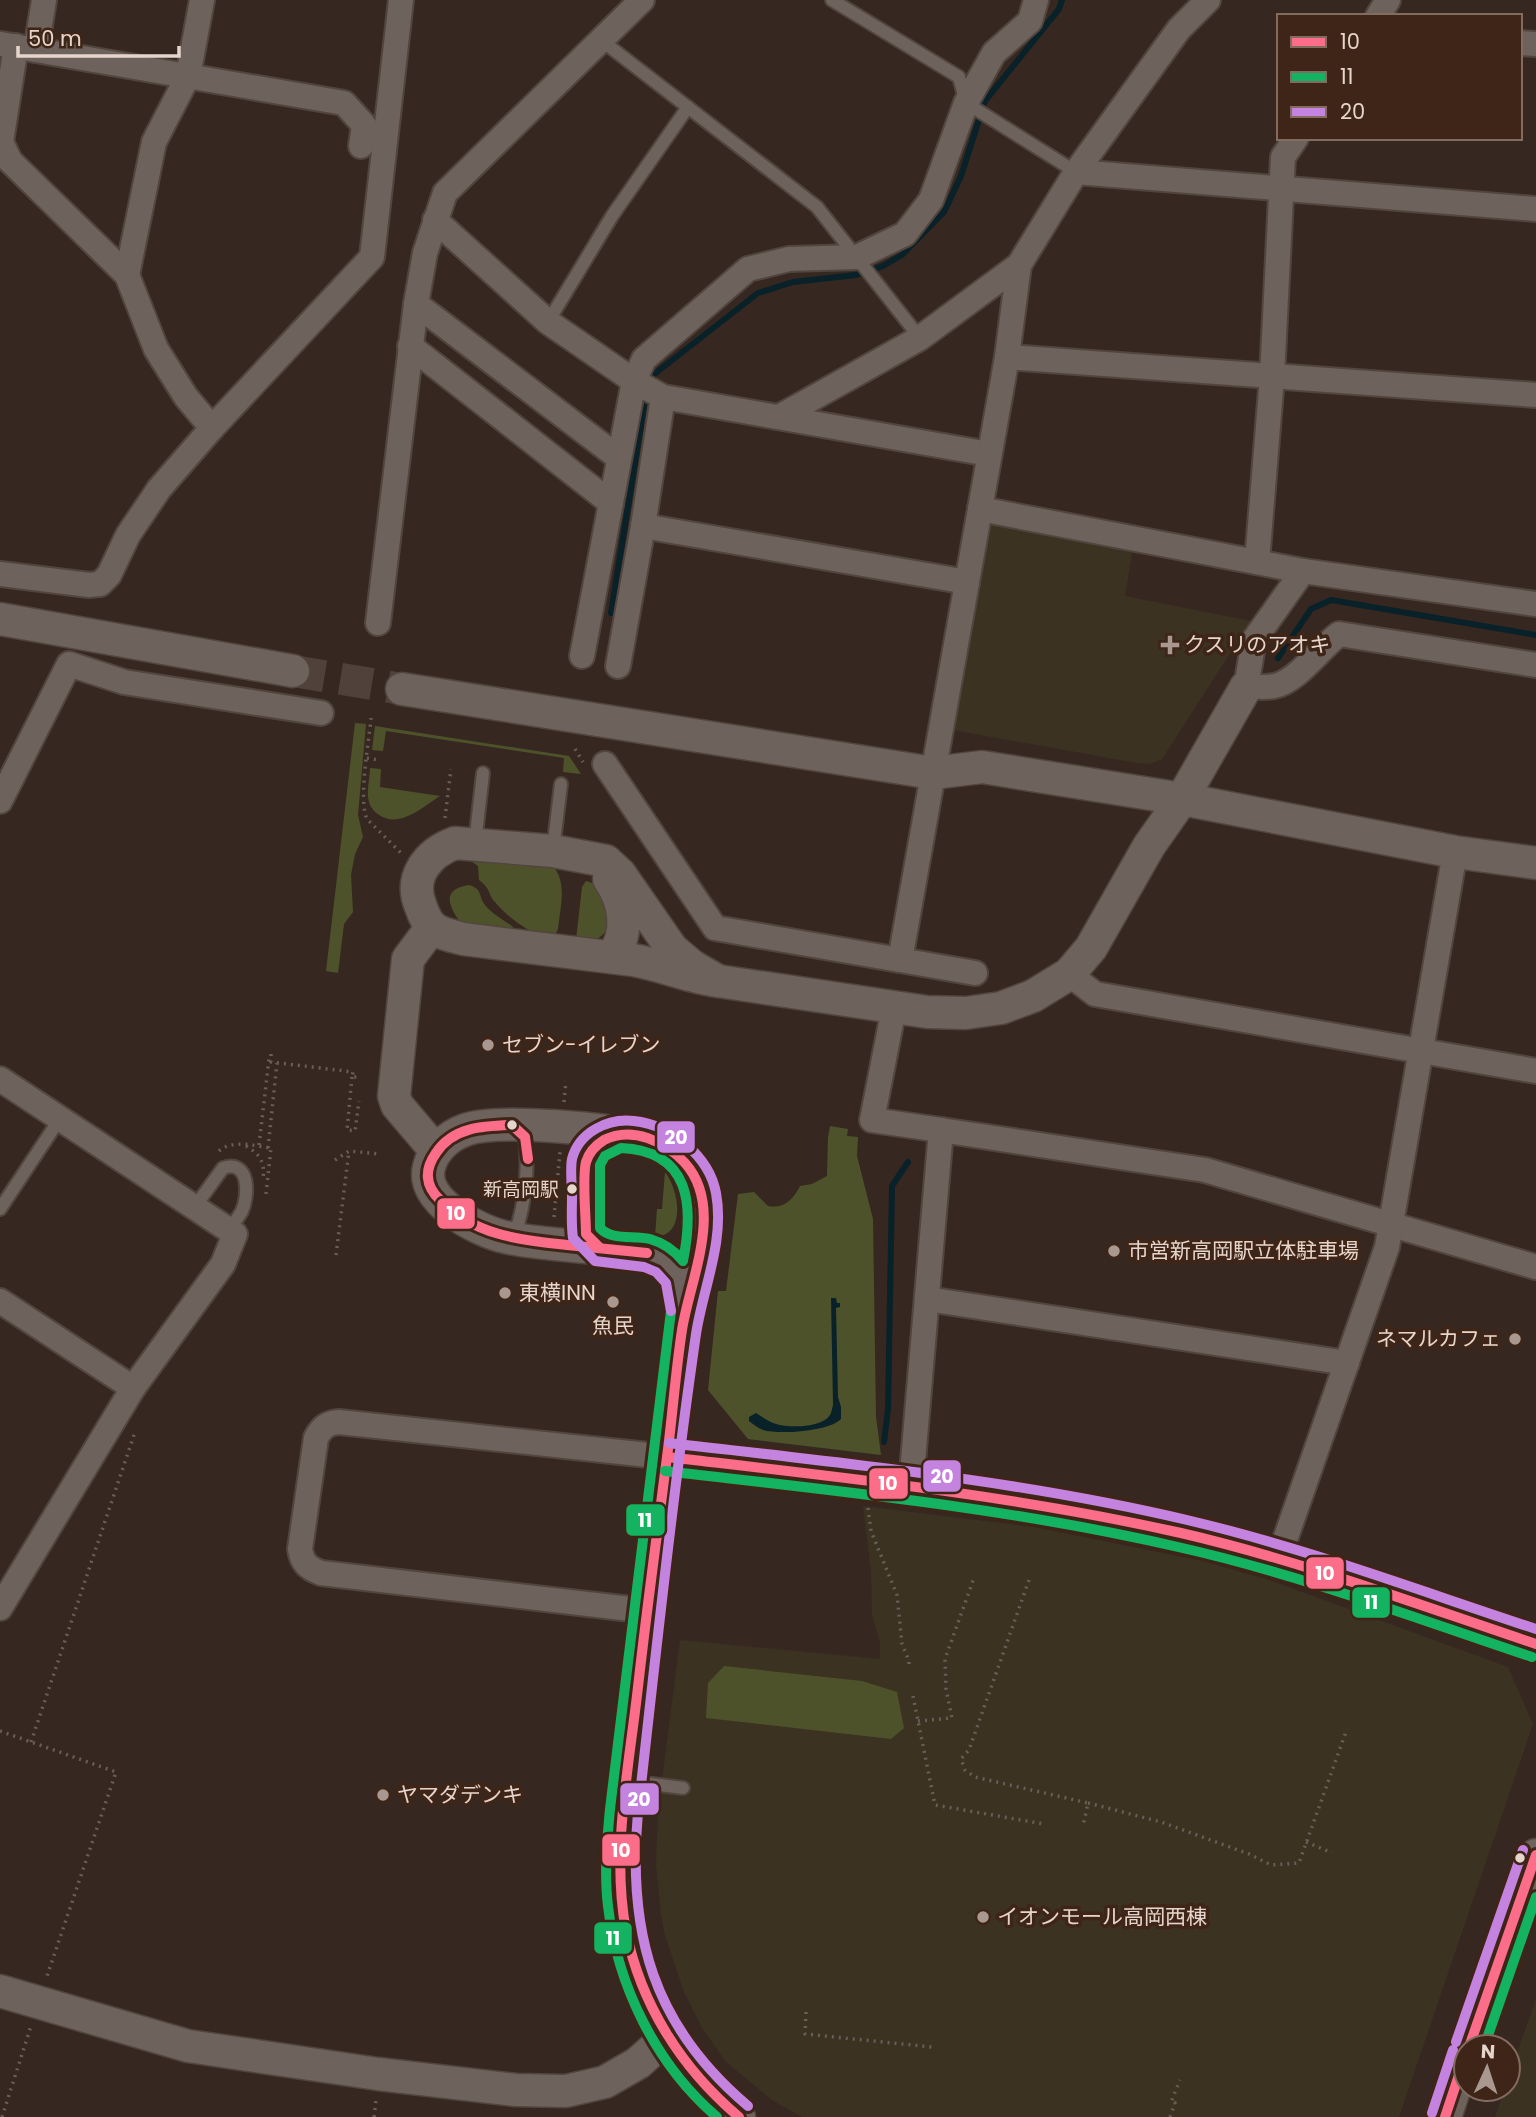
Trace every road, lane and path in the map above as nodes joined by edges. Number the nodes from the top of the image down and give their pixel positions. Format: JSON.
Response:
{"nodes":[{"id":1,"x":44,"y":0,"type":"edge"},
{"id":2,"x":202,"y":0,"type":"edge"},
{"id":3,"x":401,"y":0,"type":"edge"},
{"id":4,"x":642,"y":0,"type":"edge"},
{"id":5,"x":832,"y":0,"type":"edge"},
{"id":6,"x":1036,"y":0,"type":"edge"},
{"id":7,"x":1208,"y":0,"type":"edge"},
{"id":8,"x":601,"y":40,"type":"junction"},
{"id":9,"x":17,"y":46,"type":"edge"},
{"id":10,"x":188,"y":76,"type":"junction"},
{"id":11,"x":966,"y":103,"type":"junction"},
{"id":12,"x":688,"y":107,"type":"junction"},
{"id":13,"x":1295,"y":140,"type":"edge"},
{"id":14,"x":361,"y":146,"type":"dead end"},
{"id":15,"x":1076,"y":172,"type":"junction"},
{"id":16,"x":1281,"y":190,"type":"junction"},
{"id":17,"x":1536,"y":209,"type":"edge"},
{"id":18,"x":435,"y":220,"type":"junction"},
{"id":19,"x":858,"y":257,"type":"junction"},
{"id":20,"x":1019,"y":265,"type":"junction"},
{"id":21,"x":127,"y":275,"type":"junction"},
{"id":22,"x":416,"y":304,"type":"junction"},
{"id":23,"x":548,"y":322,"type":"junction"},
{"id":24,"x":920,"y":338,"type":"junction"},
{"id":25,"x":411,"y":346,"type":"junction"},
{"id":26,"x":1007,"y":357,"type":"junction"},
{"id":27,"x":1272,"y":377,"type":"junction"},
{"id":28,"x":634,"y":382,"type":"junction"},
{"id":29,"x":1536,"y":395,"type":"edge"},
{"id":30,"x":662,"y":396,"type":"junction"},
{"id":31,"x":781,"y":416,"type":"junction"},
{"id":32,"x":212,"y":428,"type":"junction"},
{"id":33,"x":989,"y":454,"type":"junction"},
{"id":34,"x":619,"y":458,"type":"junction"},
{"id":35,"x":611,"y":503,"type":"junction"},
{"id":36,"x":979,"y":509,"type":"junction"},
{"id":37,"x":643,"y":526,"type":"junction"},
{"id":38,"x":1256,"y":562,"type":"junction"},
{"id":39,"x":1303,"y":571,"type":"junction"},
{"id":40,"x":0,"y":574,"type":"edge"},
{"id":41,"x":967,"y":582,"type":"junction"},
{"id":42,"x":1536,"y":604,"type":"edge"},
{"id":43,"x":0,"y":619,"type":"edge"},
{"id":44,"x":378,"y":623,"type":"dead end"},
{"id":45,"x":582,"y":656,"type":"dead end"},
{"id":46,"x":1536,"y":665,"type":"edge"},
{"id":47,"x":618,"y":666,"type":"dead end"},
{"id":48,"x":293,"y":671,"type":"tunnel mouth"},
{"id":49,"x":1246,"y":687,"type":"junction"},
{"id":50,"x":402,"y":689,"type":"tunnel mouth"},
{"id":51,"x":321,"y":713,"type":"dead end"},
{"id":52,"x":371,"y":718,"type":"dead end"},
{"id":53,"x":367,"y":758,"type":"junction"},
{"id":54,"x":378,"y":760,"type":"dead end"},
{"id":55,"x":605,"y":764,"type":"dead end"},
{"id":56,"x":451,"y":769,"type":"dead end"},
{"id":57,"x":933,"y":773,"type":"junction"},
{"id":58,"x":483,"y":774,"type":"dead end"},
{"id":59,"x":561,"y":784,"type":"dead end"},
{"id":60,"x":1182,"y":799,"type":"junction"},
{"id":61,"x":0,"y":801,"type":"edge"},
{"id":62,"x":445,"y":820,"type":"dead end"},
{"id":63,"x":475,"y":843,"type":"junction"},
{"id":64,"x":1455,"y":852,"type":"junction"},
{"id":65,"x":568,"y":853,"type":"junction"},
{"id":66,"x":402,"y":854,"type":"dead end"},
{"id":67,"x":1536,"y":863,"type":"edge"},
{"id":68,"x":432,"y":927,"type":"junction"},
{"id":69,"x":612,"y":957,"type":"junction"},
{"id":70,"x":900,"y":960,"type":"junction"},
{"id":71,"x":975,"y":973,"type":"dead end"},
{"id":72,"x":1069,"y":974,"type":"junction"},
{"id":73,"x":718,"y":981,"type":"junction"},
{"id":74,"x":894,"y":1008,"type":"junction"},
{"id":75,"x":1422,"y":1052,"type":"junction"},
{"id":76,"x":277,"y":1063,"type":"junction"},
{"id":77,"x":1536,"y":1072,"type":"edge"},
{"id":78,"x":352,"y":1077,"type":"junction"},
{"id":79,"x":359,"y":1077,"type":"dead end"},
{"id":80,"x":0,"y":1079,"type":"edge"},
{"id":81,"x":566,"y":1081,"type":"dead end"},
{"id":82,"x":359,"y":1101,"type":"dead end"},
{"id":83,"x":59,"y":1119,"type":"junction"},
{"id":84,"x":512,"y":1125,"type":"junction"},
{"id":85,"x":563,"y":1128,"type":"junction"},
{"id":86,"x":941,"y":1130,"type":"junction"},
{"id":87,"x":619,"y":1134,"type":"junction"},
{"id":88,"x":259,"y":1146,"type":"dead end"},
{"id":89,"x":268,"y":1148,"type":"dead end"},
{"id":90,"x":349,"y":1151,"type":"junction"},
{"id":91,"x":436,"y":1151,"type":"junction"},
{"id":92,"x":379,"y":1154,"type":"dead end"},
{"id":93,"x":335,"y":1160,"type":"dead end"},
{"id":94,"x":684,"y":1162,"type":"junction"},
{"id":95,"x":194,"y":1208,"type":"junction"},
{"id":96,"x":0,"y":1209,"type":"edge"},
{"id":97,"x":1391,"y":1225,"type":"junction"},
{"id":98,"x":229,"y":1230,"type":"junction"},
{"id":99,"x":501,"y":1236,"type":"junction"},
{"id":100,"x":551,"y":1243,"type":"junction"},
{"id":101,"x":600,"y":1248,"type":"junction"},
{"id":102,"x":647,"y":1252,"type":"junction"},
{"id":103,"x":336,"y":1255,"type":"dead end"},
{"id":104,"x":1536,"y":1266,"type":"edge"},
{"id":105,"x":927,"y":1299,"type":"junction"},
{"id":106,"x":0,"y":1301,"type":"edge"},
{"id":107,"x":685,"y":1308,"type":"junction"},
{"id":108,"x":1347,"y":1363,"type":"junction"},
{"id":109,"x":133,"y":1388,"type":"junction"},
{"id":110,"x":137,"y":1425,"type":"dead end"},
{"id":111,"x":667,"y":1457,"type":"junction"},
{"id":112,"x":911,"y":1485,"type":"junction"},
{"id":113,"x":868,"y":1502,"type":"dead end"},
{"id":114,"x":1278,"y":1560,"type":"junction"},
{"id":115,"x":974,"y":1578,"type":"dead end"},
{"id":116,"x":1029,"y":1580,"type":"dead end"},
{"id":117,"x":0,"y":1608,"type":"edge"},
{"id":118,"x":648,"y":1611,"type":"junction"},
{"id":119,"x":1536,"y":1644,"type":"edge"},
{"id":120,"x":909,"y":1668,"type":"dead end"},
{"id":121,"x":913,"y":1696,"type":"dead end"},
{"id":122,"x":918,"y":1721,"type":"junction"},
{"id":123,"x":1347,"y":1729,"type":"dead end"},
{"id":124,"x":0,"y":1731,"type":"edge"},
{"id":125,"x":31,"y":1742,"type":"junction"},
{"id":126,"x":629,"y":1781,"type":"junction"},
{"id":127,"x":683,"y":1788,"type":"dead end"},
{"id":128,"x":1088,"y":1803,"type":"junction"},
{"id":129,"x":1044,"y":1824,"type":"dead end"},
{"id":130,"x":1083,"y":1826,"type":"dead end"},
{"id":131,"x":1306,"y":1842,"type":"junction"},
{"id":132,"x":1332,"y":1853,"type":"dead end"},
{"id":133,"x":1536,"y":1855,"type":"edge"},
{"id":134,"x":0,"y":1991,"type":"edge"},
{"id":135,"x":38,"y":2004,"type":"junction"},
{"id":136,"x":806,"y":2012,"type":"dead end"},
{"id":137,"x":1474,"y":2033,"type":"edge"},
{"id":138,"x":668,"y":2036,"type":"junction"},
{"id":139,"x":932,"y":2047,"type":"dead end"},
{"id":140,"x":1180,"y":2080,"type":"dead end"},
{"id":141,"x":1452,"y":2096,"type":"edge"},
{"id":142,"x":2,"y":2117,"type":"edge"},
{"id":143,"x":739,"y":2117,"type":"edge"},
{"id":144,"x":1170,"y":2117,"type":"edge"},
{"id":145,"x":1445,"y":2117,"type":"edge"}],
"edges":[{"from":1,"to":9,"type":"street"},
{"from":2,"to":10,"type":"street"},
{"from":3,"to":32,"type":"street"},
{"from":4,"to":8,"type":"street"},
{"from":5,"to":11,"type":"lane"},
{"from":6,"to":11,"type":"street"},
{"from":7,"to":15,"type":"street"},
{"from":8,"to":12,"type":"lane"},
{"from":8,"to":18,"type":"street"},
{"from":9,"to":10,"type":"street"},
{"from":9,"to":21,"type":"street"},
{"from":10,"to":14,"type":"street"},
{"from":10,"to":21,"type":"street"},
{"from":11,"to":15,"type":"lane"},
{"from":11,"to":19,"type":"street"},
{"from":12,"to":19,"type":"lane"},
{"from":12,"to":23,"type":"lane"},
{"from":13,"to":16,"type":"street"},
{"from":15,"to":16,"type":"street"},
{"from":15,"to":20,"type":"street"},
{"from":16,"to":17,"type":"street"},
{"from":16,"to":27,"type":"street"},
{"from":18,"to":22,"type":"street"},
{"from":18,"to":23,"type":"street"},
{"from":19,"to":24,"type":"lane"},
{"from":19,"to":28,"type":"street"},
{"from":20,"to":24,"type":"street"},
{"from":20,"to":26,"type":"street"},
{"from":21,"to":32,"type":"street"},
{"from":22,"to":25,"type":"street"},
{"from":22,"to":34,"type":"street"},
{"from":23,"to":28,"type":"street"},
{"from":24,"to":31,"type":"street"},
{"from":25,"to":35,"type":"street"},
{"from":25,"to":44,"type":"street"},
{"from":26,"to":27,"type":"street"},
{"from":26,"to":33,"type":"street"},
{"from":27,"to":29,"type":"street"},
{"from":27,"to":38,"type":"street"},
{"from":28,"to":30,"type":"street"},
{"from":28,"to":34,"type":"street"},
{"from":30,"to":31,"type":"street"},
{"from":30,"to":37,"type":"street"},
{"from":31,"to":33,"type":"street"},
{"from":32,"to":40,"type":"street"},
{"from":33,"to":36,"type":"street"},
{"from":34,"to":35,"type":"street"},
{"from":35,"to":45,"type":"street"},
{"from":36,"to":38,"type":"street"},
{"from":36,"to":41,"type":"street"},
{"from":37,"to":41,"type":"street"},
{"from":37,"to":47,"type":"street"},
{"from":38,"to":39,"type":"street"},
{"from":39,"to":42,"type":"street"},
{"from":39,"to":49,"type":"street"},
{"from":41,"to":57,"type":"street"},
{"from":43,"to":48,"type":"street"},
{"from":46,"to":49,"type":"street"},
{"from":49,"to":60,"type":"street"},
{"from":50,"to":57,"type":"street"},
{"from":51,"to":61,"type":"street"},
{"from":52,"to":53,"type":"path"},
{"from":53,"to":54,"type":"path"},
{"from":53,"to":66,"type":"path"},
{"from":55,"to":70,"type":"street"},
{"from":56,"to":62,"type":"path"},
{"from":57,"to":60,"type":"street"},
{"from":57,"to":70,"type":"street"},
{"from":58,"to":63,"type":"lane"},
{"from":59,"to":65,"type":"lane"},
{"from":60,"to":64,"type":"street"},
{"from":60,"to":72,"type":"street"},
{"from":63,"to":65,"type":"street"},
{"from":63,"to":68,"type":"street"},
{"from":64,"to":67,"type":"street"},
{"from":64,"to":75,"type":"street"},
{"from":65,"to":69,"type":"street"},
{"from":65,"to":73,"type":"street"},
{"from":68,"to":69,"type":"street"},
{"from":68,"to":91,"type":"street"},
{"from":69,"to":73,"type":"street"},
{"from":70,"to":71,"type":"street"},
{"from":72,"to":74,"type":"street"},
{"from":72,"to":75,"type":"street"},
{"from":73,"to":74,"type":"street"},
{"from":74,"to":86,"type":"street"},
{"from":75,"to":77,"type":"street"},
{"from":75,"to":97,"type":"street"},
{"from":76,"to":78,"type":"path"},
{"from":76,"to":88,"type":"path"},
{"from":76,"to":89,"type":"path"},
{"from":78,"to":79,"type":"path"},
{"from":78,"to":82,"type":"path"},
{"from":80,"to":83,"type":"street"},
{"from":81,"to":85,"type":"path"},
{"from":83,"to":95,"type":"street"},
{"from":83,"to":96,"type":"lane"},
{"from":84,"to":85,"type":"street"},
{"from":84,"to":91,"type":"street"},
{"from":84,"to":99,"type":"lane"},
{"from":85,"to":87,"type":"street"},
{"from":85,"to":100,"type":"path"},
{"from":86,"to":97,"type":"street"},
{"from":86,"to":105,"type":"street"},
{"from":87,"to":94,"type":"street"},
{"from":87,"to":101,"type":"lane"},
{"from":90,"to":92,"type":"path"},
{"from":90,"to":93,"type":"path"},
{"from":90,"to":103,"type":"path"},
{"from":91,"to":99,"type":"street"},
{"from":94,"to":102,"type":"street"},
{"from":94,"to":107,"type":"street"},
{"from":95,"to":98,"type":"street"},
{"from":95,"to":98,"type":"lane"},
{"from":97,"to":104,"type":"street"},
{"from":97,"to":108,"type":"street"},
{"from":98,"to":109,"type":"street"},
{"from":99,"to":100,"type":"street"},
{"from":100,"to":101,"type":"street"},
{"from":101,"to":102,"type":"street"},
{"from":102,"to":107,"type":"street"},
{"from":105,"to":108,"type":"street"},
{"from":105,"to":112,"type":"street"},
{"from":106,"to":109,"type":"street"},
{"from":107,"to":111,"type":"street"},
{"from":108,"to":114,"type":"street"},
{"from":109,"to":117,"type":"street"},
{"from":110,"to":125,"type":"path"},
{"from":111,"to":112,"type":"street"},
{"from":111,"to":118,"type":"street"},
{"from":111,"to":118,"type":"street"},
{"from":112,"to":114,"type":"street"},
{"from":113,"to":120,"type":"path"},
{"from":114,"to":119,"type":"street"},
{"from":115,"to":122,"type":"path"},
{"from":116,"to":128,"type":"path"},
{"from":118,"to":126,"type":"street"},
{"from":121,"to":122,"type":"path"},
{"from":122,"to":129,"type":"path"},
{"from":123,"to":131,"type":"path"},
{"from":124,"to":125,"type":"path"},
{"from":125,"to":135,"type":"path"},
{"from":126,"to":127,"type":"lane"},
{"from":126,"to":138,"type":"street"},
{"from":128,"to":130,"type":"path"},
{"from":128,"to":131,"type":"path"},
{"from":131,"to":132,"type":"path"},
{"from":133,"to":137,"type":"street"},
{"from":134,"to":135,"type":"street"},
{"from":135,"to":138,"type":"street"},
{"from":135,"to":142,"type":"path"},
{"from":136,"to":139,"type":"path"},
{"from":138,"to":143,"type":"street"},
{"from":140,"to":144,"type":"path"},
{"from":141,"to":145,"type":"street"}]}
